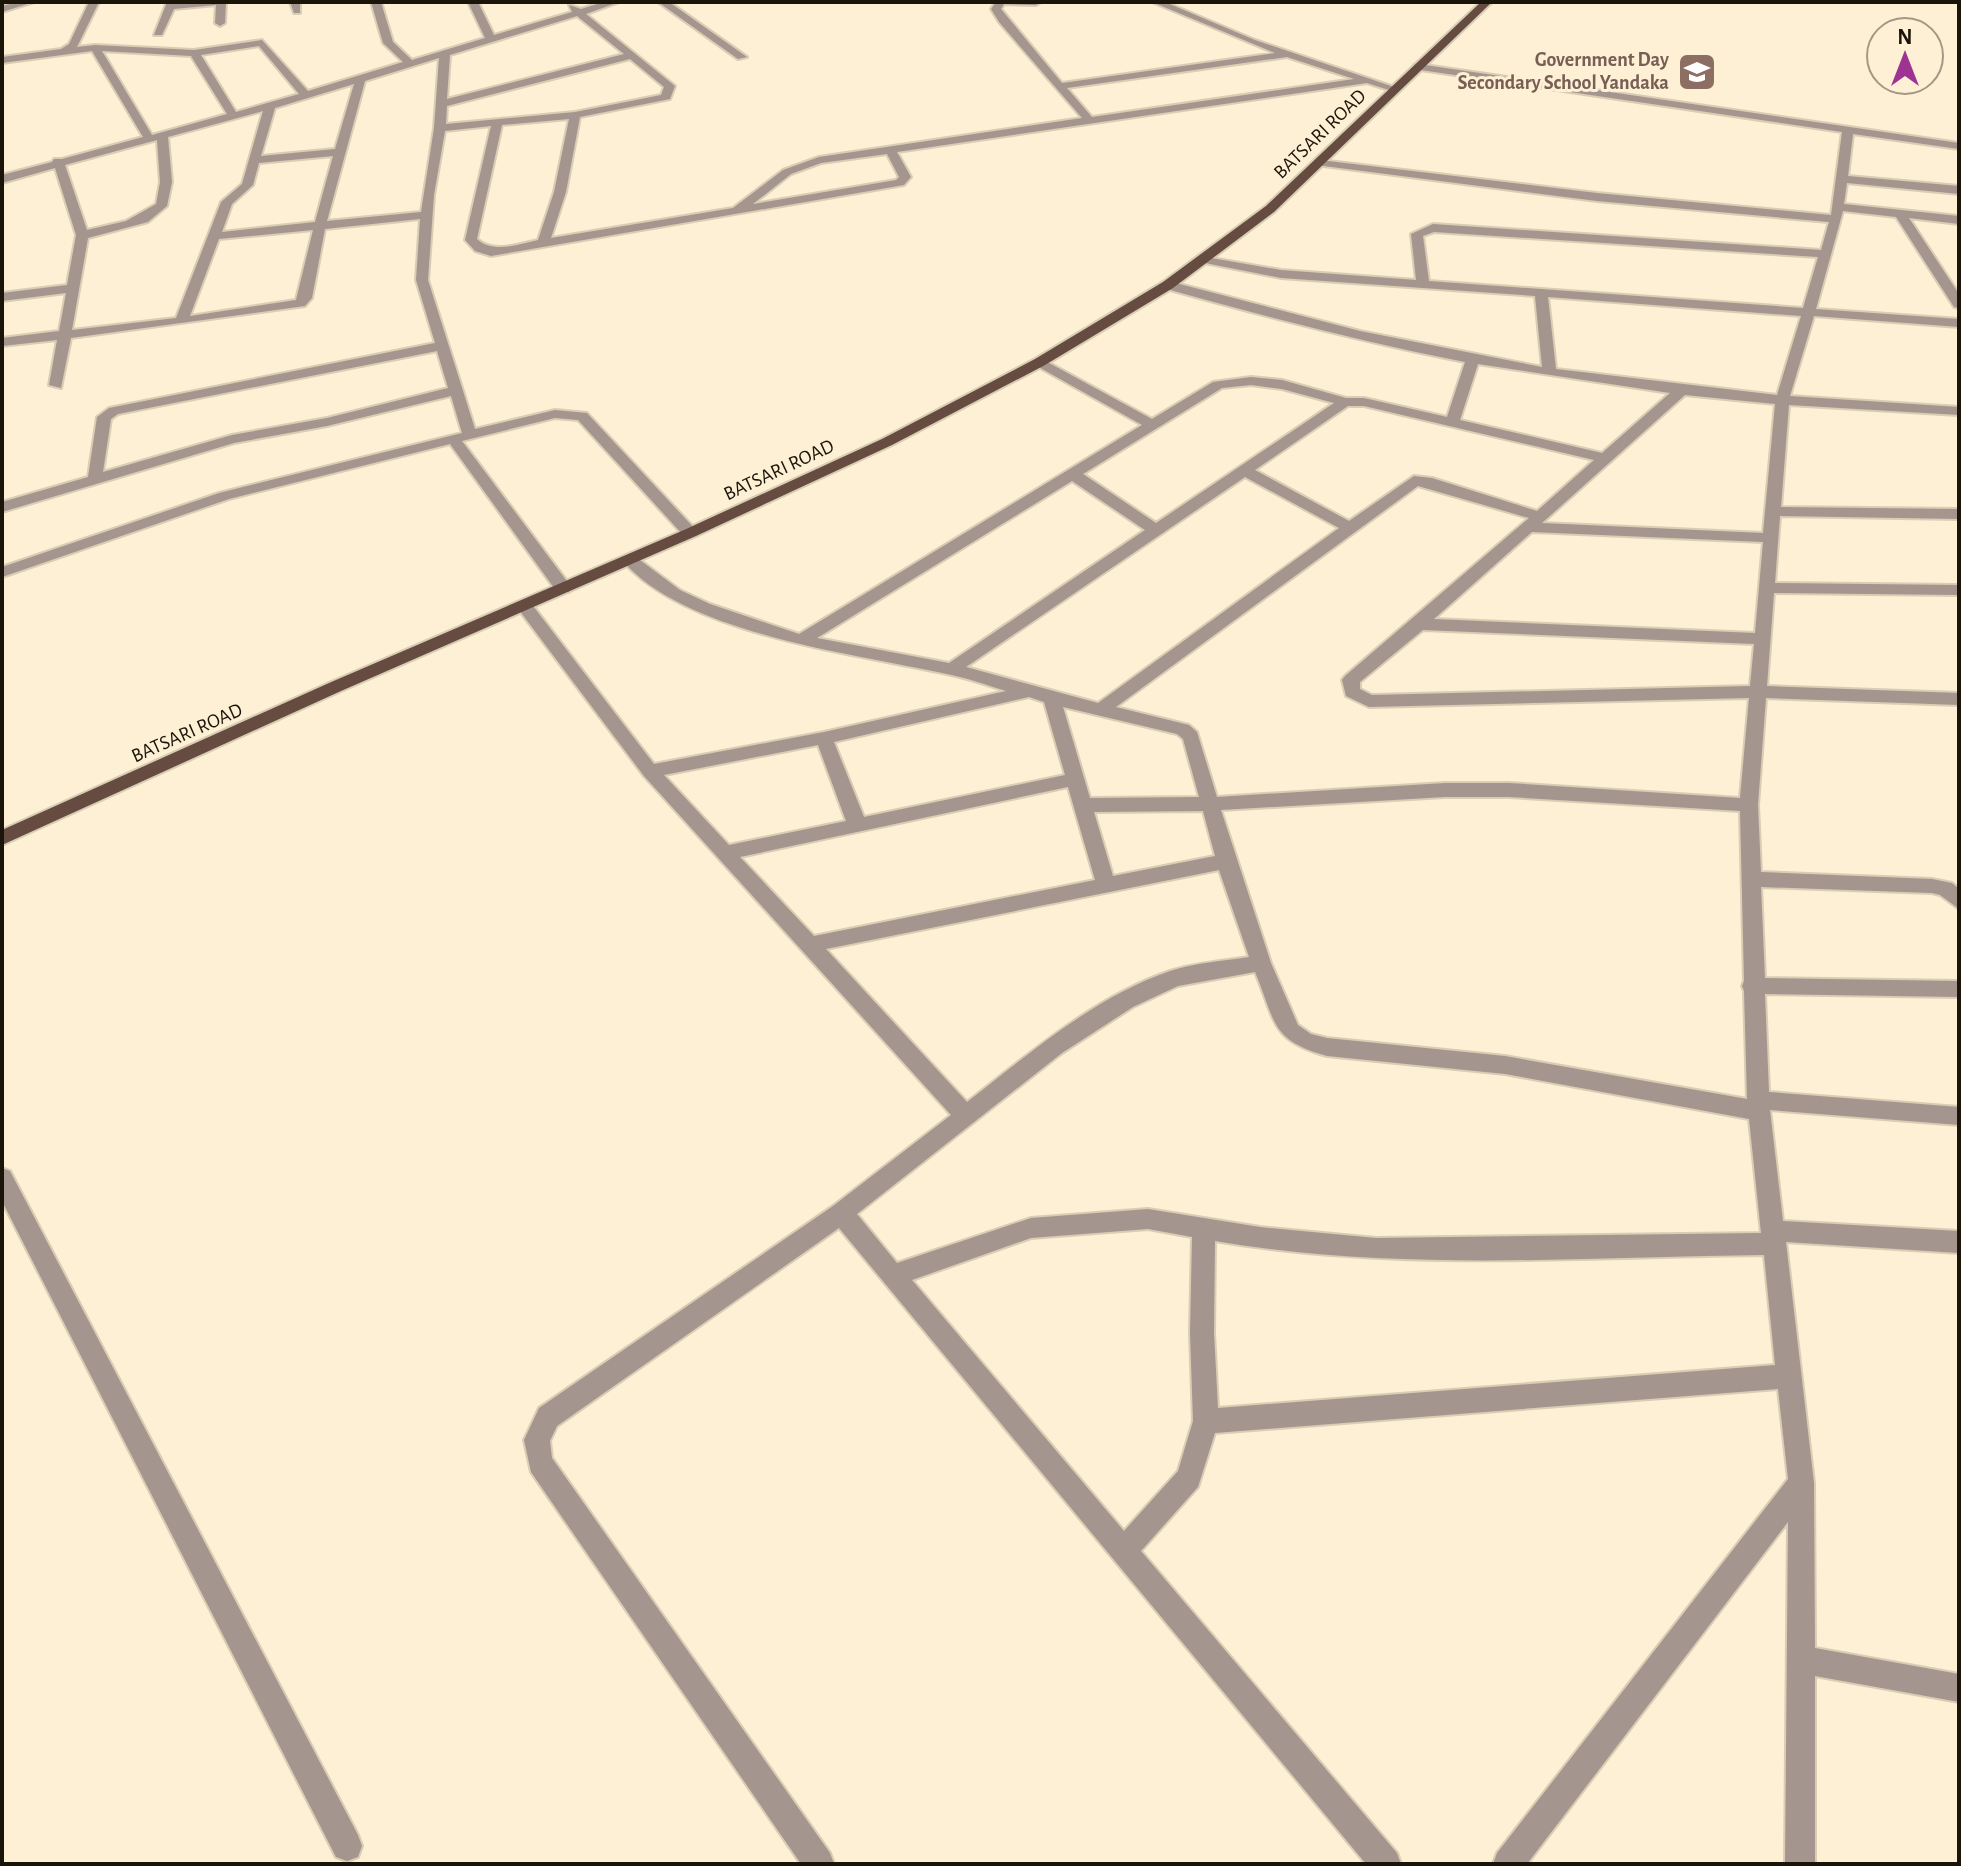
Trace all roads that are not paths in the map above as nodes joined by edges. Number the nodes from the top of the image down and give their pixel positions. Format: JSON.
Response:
{"nodes":[{"id":1,"x":29,"y":2,"type":"edge"},
{"id":2,"x":94,"y":2,"type":"edge"},
{"id":3,"x":219,"y":2,"type":"edge"},
{"id":4,"x":376,"y":2,"type":"edge"},
{"id":5,"x":473,"y":2,"type":"edge"},
{"id":6,"x":568,"y":2,"type":"edge"},
{"id":7,"x":614,"y":2,"type":"edge"},
{"id":8,"x":663,"y":2,"type":"edge"},
{"id":9,"x":1001,"y":2,"type":"edge"},
{"id":10,"x":1007,"y":2,"type":"edge"},
{"id":11,"x":1036,"y":2,"type":"edge"},
{"id":12,"x":1157,"y":2,"type":"edge"},
{"id":13,"x":1487,"y":2,"type":"edge"},
{"id":14,"x":171,"y":4,"type":"edge"},
{"id":15,"x":2,"y":9,"type":"edge"},
{"id":16,"x":576,"y":13,"type":"junction"},
{"id":17,"x":220,"y":23,"type":"dead end"},
{"id":18,"x":158,"y":33,"type":"dead end"},
{"id":19,"x":490,"y":38,"type":"junction"},
{"id":20,"x":95,"y":48,"type":"junction"},
{"id":21,"x":66,"y":50,"type":"junction"},
{"id":22,"x":445,"y":52,"type":"junction"},
{"id":23,"x":194,"y":53,"type":"junction"},
{"id":24,"x":1288,"y":54,"type":"junction"},
{"id":25,"x":633,"y":55,"type":"junction"},
{"id":26,"x":742,"y":57,"type":"dead end"},
{"id":27,"x":2,"y":60,"type":"edge"},
{"id":28,"x":410,"y":63,"type":"junction"},
{"id":29,"x":1418,"y":67,"type":"junction"},
{"id":30,"x":360,"y":80,"type":"junction"},
{"id":31,"x":1368,"y":80,"type":"junction"},
{"id":32,"x":1061,"y":86,"type":"junction"},
{"id":33,"x":1395,"y":89,"type":"junction"},
{"id":34,"x":306,"y":95,"type":"junction"},
{"id":35,"x":441,"y":104,"type":"junction"},
{"id":36,"x":270,"y":106,"type":"junction"},
{"id":37,"x":233,"y":115,"type":"junction"},
{"id":38,"x":575,"y":115,"type":"junction"},
{"id":39,"x":1088,"y":119,"type":"junction"},
{"id":40,"x":497,"y":124,"type":"junction"},
{"id":41,"x":440,"y":128,"type":"junction"},
{"id":42,"x":1848,"y":130,"type":"junction"},
{"id":43,"x":162,"y":133,"type":"junction"},
{"id":44,"x":148,"y":137,"type":"junction"},
{"id":45,"x":1959,"y":146,"type":"edge"},
{"id":46,"x":890,"y":149,"type":"junction"},
{"id":47,"x":340,"y":152,"type":"junction"},
{"id":48,"x":253,"y":160,"type":"junction"},
{"id":49,"x":58,"y":161,"type":"junction"},
{"id":50,"x":1320,"y":163,"type":"junction"},
{"id":51,"x":2,"y":179,"type":"edge"},
{"id":52,"x":1841,"y":179,"type":"junction"},
{"id":53,"x":1959,"y":190,"type":"edge"},
{"id":54,"x":735,"y":212,"type":"junction"},
{"id":55,"x":1836,"y":213,"type":"junction"},
{"id":56,"x":1900,"y":214,"type":"junction"},
{"id":57,"x":426,"y":215,"type":"junction"},
{"id":58,"x":1959,"y":220,"type":"edge"},
{"id":59,"x":320,"y":225,"type":"junction"},
{"id":60,"x":82,"y":235,"type":"junction"},
{"id":61,"x":215,"y":236,"type":"junction"},
{"id":62,"x":543,"y":245,"type":"junction"},
{"id":63,"x":1825,"y":254,"type":"junction"},
{"id":64,"x":1204,"y":259,"type":"junction"},
{"id":65,"x":1168,"y":285,"type":"junction"},
{"id":66,"x":1423,"y":285,"type":"junction"},
{"id":67,"x":71,"y":288,"type":"junction"},
{"id":68,"x":1541,"y":294,"type":"junction"},
{"id":69,"x":2,"y":297,"type":"edge"},
{"id":70,"x":1959,"y":304,"type":"edge"},
{"id":71,"x":1807,"y":312,"type":"junction"},
{"id":72,"x":181,"y":321,"type":"junction"},
{"id":73,"x":1959,"y":323,"type":"edge"},
{"id":74,"x":63,"y":336,"type":"junction"},
{"id":75,"x":2,"y":342,"type":"edge"},
{"id":76,"x":441,"y":346,"type":"junction"},
{"id":77,"x":1473,"y":357,"type":"junction"},
{"id":78,"x":1040,"y":362,"type":"junction"},
{"id":79,"x":1549,"y":370,"type":"junction"},
{"id":80,"x":56,"y":385,"type":"dead end"},
{"id":81,"x":1682,"y":390,"type":"junction"},
{"id":82,"x":455,"y":391,"type":"junction"},
{"id":83,"x":1782,"y":401,"type":"junction"},
{"id":84,"x":1345,"y":402,"type":"junction"},
{"id":85,"x":1959,"y":411,"type":"edge"},
{"id":86,"x":1452,"y":423,"type":"junction"},
{"id":87,"x":1152,"y":425,"type":"junction"},
{"id":88,"x":470,"y":436,"type":"junction"},
{"id":89,"x":454,"y":440,"type":"junction"},
{"id":90,"x":1604,"y":458,"type":"junction"},
{"id":91,"x":1244,"y":470,"type":"junction"},
{"id":92,"x":1072,"y":474,"type":"junction"},
{"id":93,"x":95,"y":479,"type":"junction"},
{"id":94,"x":2,"y":507,"type":"edge"},
{"id":95,"x":1773,"y":511,"type":"junction"},
{"id":96,"x":1959,"y":514,"type":"edge"},
{"id":97,"x":1532,"y":522,"type":"junction"},
{"id":98,"x":1350,"y":528,"type":"junction"},
{"id":99,"x":1155,"y":530,"type":"junction"},
{"id":100,"x":690,"y":533,"type":"junction"},
{"id":101,"x":1771,"y":538,"type":"junction"},
{"id":102,"x":630,"y":560,"type":"junction"},
{"id":103,"x":2,"y":572,"type":"edge"},
{"id":104,"x":563,"y":588,"type":"junction"},
{"id":105,"x":1767,"y":588,"type":"junction"},
{"id":106,"x":1959,"y":590,"type":"edge"},
{"id":107,"x":524,"y":606,"type":"junction"},
{"id":108,"x":1419,"y":624,"type":"junction"},
{"id":109,"x":1763,"y":639,"type":"junction"},
{"id":110,"x":801,"y":640,"type":"junction"},
{"id":111,"x":952,"y":669,"type":"junction"},
{"id":112,"x":1027,"y":692,"type":"junction"},
{"id":113,"x":1758,"y":692,"type":"junction"},
{"id":114,"x":1052,"y":698,"type":"junction"},
{"id":115,"x":1959,"y":699,"type":"edge"},
{"id":116,"x":1102,"y":709,"type":"junction"},
{"id":117,"x":824,"y":738,"type":"junction"},
{"id":118,"x":650,"y":771,"type":"junction"},
{"id":119,"x":1075,"y":779,"type":"junction"},
{"id":120,"x":1210,"y":804,"type":"junction"},
{"id":121,"x":1083,"y":805,"type":"junction"},
{"id":122,"x":1749,"y":805,"type":"junction"},
{"id":123,"x":857,"y":824,"type":"junction"},
{"id":124,"x":2,"y":838,"type":"edge"},
{"id":125,"x":726,"y":853,"type":"junction"},
{"id":126,"x":1226,"y":861,"type":"junction"},
{"id":127,"x":1749,"y":879,"type":"junction"},
{"id":128,"x":1106,"y":885,"type":"junction"},
{"id":129,"x":1959,"y":901,"type":"edge"},
{"id":130,"x":809,"y":945,"type":"junction"},
{"id":131,"x":1261,"y":963,"type":"junction"},
{"id":132,"x":1752,"y":986,"type":"junction"},
{"id":133,"x":1959,"y":989,"type":"edge"},
{"id":134,"x":1758,"y":1105,"type":"junction"},
{"id":135,"x":966,"y":1116,"type":"junction"},
{"id":136,"x":1959,"y":1116,"type":"edge"},
{"id":137,"x":2,"y":1178,"type":"edge"},
{"id":138,"x":841,"y":1213,"type":"junction"},
{"id":139,"x":1204,"y":1229,"type":"junction"},
{"id":140,"x":1773,"y":1237,"type":"junction"},
{"id":141,"x":1959,"y":1242,"type":"edge"},
{"id":142,"x":893,"y":1275,"type":"junction"},
{"id":143,"x":1789,"y":1376,"type":"junction"},
{"id":144,"x":1206,"y":1421,"type":"junction"},
{"id":145,"x":1801,"y":1483,"type":"junction"},
{"id":146,"x":1124,"y":1551,"type":"junction"},
{"id":147,"x":1801,"y":1660,"type":"junction"},
{"id":148,"x":1959,"y":1688,"type":"edge"},
{"id":149,"x":347,"y":1846,"type":"dead end"},
{"id":150,"x":819,"y":1864,"type":"edge"},
{"id":151,"x":1386,"y":1864,"type":"edge"},
{"id":152,"x":1508,"y":1864,"type":"edge"},
{"id":153,"x":1800,"y":1864,"type":"edge"}],
"edges":[{"from":1,"to":15,"type":"street"},
{"from":2,"to":21,"type":"street"},
{"from":3,"to":14,"type":"street"},
{"from":3,"to":17,"type":"street"},
{"from":4,"to":28,"type":"street"},
{"from":5,"to":19,"type":"street"},
{"from":6,"to":16,"type":"street"},
{"from":7,"to":16,"type":"street"},
{"from":8,"to":26,"type":"street"},
{"from":9,"to":32,"type":"street"},
{"from":10,"to":11,"type":"street"},
{"from":12,"to":24,"type":"street"},
{"from":13,"to":29,"type":"main road","name":"BATSARI ROAD"},
{"from":14,"to":18,"type":"street"},
{"from":16,"to":19,"type":"street"},
{"from":16,"to":25,"type":"street"},
{"from":19,"to":22,"type":"street"},
{"from":20,"to":21,"type":"street"},
{"from":20,"to":23,"type":"street"},
{"from":20,"to":44,"type":"street"},
{"from":21,"to":27,"type":"street"},
{"from":22,"to":28,"type":"street"},
{"from":22,"to":35,"type":"street"},
{"from":23,"to":34,"type":"street"},
{"from":23,"to":37,"type":"street"},
{"from":24,"to":31,"type":"street"},
{"from":24,"to":32,"type":"street"},
{"from":25,"to":35,"type":"street"},
{"from":25,"to":38,"type":"street"},
{"from":28,"to":30,"type":"street"},
{"from":29,"to":33,"type":"main road","name":"BATSARI ROAD"},
{"from":29,"to":42,"type":"street"},
{"from":30,"to":34,"type":"street"},
{"from":30,"to":47,"type":"street"},
{"from":31,"to":33,"type":"street"},
{"from":31,"to":39,"type":"street"},
{"from":32,"to":39,"type":"street"},
{"from":33,"to":50,"type":"main road","name":"BATSARI ROAD"},
{"from":34,"to":36,"type":"street"},
{"from":35,"to":41,"type":"street"},
{"from":36,"to":37,"type":"street"},
{"from":36,"to":48,"type":"street"},
{"from":37,"to":43,"type":"street"},
{"from":38,"to":40,"type":"street"},
{"from":38,"to":62,"type":"street"},
{"from":39,"to":46,"type":"street"},
{"from":40,"to":41,"type":"street"},
{"from":40,"to":62,"type":"street"},
{"from":41,"to":57,"type":"street"},
{"from":42,"to":45,"type":"street"},
{"from":42,"to":52,"type":"street"},
{"from":43,"to":44,"type":"street"},
{"from":43,"to":60,"type":"street"},
{"from":44,"to":49,"type":"street"},
{"from":46,"to":54,"type":"street"},
{"from":46,"to":54,"type":"street"},
{"from":47,"to":48,"type":"street"},
{"from":47,"to":59,"type":"street"},
{"from":48,"to":61,"type":"street"},
{"from":49,"to":51,"type":"street"},
{"from":49,"to":60,"type":"street"},
{"from":50,"to":55,"type":"street"},
{"from":50,"to":64,"type":"main road","name":"BATSARI ROAD"},
{"from":52,"to":53,"type":"street"},
{"from":52,"to":55,"type":"street"},
{"from":54,"to":62,"type":"street"},
{"from":55,"to":56,"type":"street"},
{"from":55,"to":63,"type":"street"},
{"from":56,"to":58,"type":"street"},
{"from":56,"to":70,"type":"street"},
{"from":57,"to":59,"type":"street"},
{"from":57,"to":76,"type":"street"},
{"from":59,"to":61,"type":"street"},
{"from":59,"to":72,"type":"street"},
{"from":60,"to":67,"type":"street"},
{"from":61,"to":72,"type":"street"},
{"from":63,"to":66,"type":"street"},
{"from":63,"to":71,"type":"street"},
{"from":64,"to":65,"type":"main road","name":"BATSARI ROAD"},
{"from":64,"to":66,"type":"street"},
{"from":65,"to":77,"type":"street"},
{"from":65,"to":78,"type":"main road","name":"BATSARI ROAD"},
{"from":66,"to":68,"type":"street"},
{"from":67,"to":69,"type":"street"},
{"from":67,"to":74,"type":"street"},
{"from":68,"to":71,"type":"street"},
{"from":68,"to":79,"type":"street"},
{"from":71,"to":73,"type":"street"},
{"from":71,"to":83,"type":"street"},
{"from":72,"to":74,"type":"street"},
{"from":74,"to":75,"type":"street"},
{"from":74,"to":80,"type":"street"},
{"from":76,"to":82,"type":"street"},
{"from":76,"to":93,"type":"street"},
{"from":77,"to":79,"type":"street"},
{"from":77,"to":86,"type":"street"},
{"from":78,"to":87,"type":"street"},
{"from":78,"to":100,"type":"main road","name":"BATSARI ROAD"},
{"from":79,"to":81,"type":"street"},
{"from":81,"to":83,"type":"street"},
{"from":81,"to":90,"type":"street"},
{"from":82,"to":88,"type":"street"},
{"from":82,"to":93,"type":"street"},
{"from":83,"to":85,"type":"street"},
{"from":83,"to":95,"type":"street"},
{"from":84,"to":86,"type":"street"},
{"from":84,"to":87,"type":"street"},
{"from":84,"to":91,"type":"street"},
{"from":86,"to":90,"type":"street"},
{"from":87,"to":92,"type":"street"},
{"from":88,"to":89,"type":"street"},
{"from":88,"to":100,"type":"street"},
{"from":89,"to":103,"type":"street"},
{"from":89,"to":104,"type":"street"},
{"from":90,"to":97,"type":"street"},
{"from":91,"to":98,"type":"street"},
{"from":91,"to":99,"type":"street"},
{"from":92,"to":99,"type":"street"},
{"from":92,"to":110,"type":"street"},
{"from":93,"to":94,"type":"street"},
{"from":95,"to":96,"type":"street"},
{"from":95,"to":101,"type":"street"},
{"from":97,"to":98,"type":"street"},
{"from":97,"to":101,"type":"street"},
{"from":97,"to":108,"type":"street"},
{"from":98,"to":116,"type":"street"},
{"from":99,"to":111,"type":"street"},
{"from":100,"to":102,"type":"main road","name":"BATSARI ROAD"},
{"from":101,"to":105,"type":"street"},
{"from":102,"to":104,"type":"main road","name":"BATSARI ROAD"},
{"from":102,"to":110,"type":"street"},
{"from":104,"to":107,"type":"main road","name":"BATSARI ROAD"},
{"from":105,"to":106,"type":"street"},
{"from":105,"to":109,"type":"street"},
{"from":107,"to":118,"type":"street"},
{"from":107,"to":124,"type":"main road","name":"BATSARI ROAD"},
{"from":108,"to":109,"type":"street"},
{"from":108,"to":113,"type":"street"},
{"from":109,"to":113,"type":"street"},
{"from":110,"to":111,"type":"street"},
{"from":111,"to":112,"type":"street"},
{"from":112,"to":114,"type":"street"},
{"from":112,"to":117,"type":"street"},
{"from":113,"to":115,"type":"street"},
{"from":113,"to":122,"type":"street"},
{"from":114,"to":116,"type":"street"},
{"from":114,"to":119,"type":"street"},
{"from":116,"to":120,"type":"street"},
{"from":117,"to":118,"type":"street"},
{"from":117,"to":123,"type":"street"},
{"from":118,"to":125,"type":"street"},
{"from":119,"to":121,"type":"street"},
{"from":119,"to":123,"type":"street"},
{"from":120,"to":121,"type":"street"},
{"from":120,"to":122,"type":"street"},
{"from":120,"to":126,"type":"street"},
{"from":121,"to":128,"type":"street"},
{"from":122,"to":127,"type":"street"},
{"from":123,"to":125,"type":"street"},
{"from":125,"to":130,"type":"street"},
{"from":126,"to":128,"type":"street"},
{"from":126,"to":131,"type":"street"},
{"from":127,"to":129,"type":"street"},
{"from":127,"to":132,"type":"street"},
{"from":128,"to":130,"type":"street"},
{"from":130,"to":135,"type":"street"},
{"from":131,"to":134,"type":"street"},
{"from":131,"to":135,"type":"street"},
{"from":132,"to":133,"type":"street"},
{"from":132,"to":134,"type":"street"},
{"from":134,"to":136,"type":"street"},
{"from":134,"to":140,"type":"street"},
{"from":135,"to":138,"type":"street"},
{"from":137,"to":149,"type":"street"},
{"from":138,"to":142,"type":"street"},
{"from":138,"to":150,"type":"street"},
{"from":139,"to":140,"type":"street"},
{"from":139,"to":142,"type":"street"},
{"from":139,"to":144,"type":"street"},
{"from":140,"to":141,"type":"street"},
{"from":140,"to":143,"type":"street"},
{"from":142,"to":146,"type":"street"},
{"from":143,"to":144,"type":"street"},
{"from":143,"to":145,"type":"street"},
{"from":144,"to":146,"type":"street"},
{"from":145,"to":147,"type":"street"},
{"from":145,"to":152,"type":"street"},
{"from":146,"to":151,"type":"street"},
{"from":147,"to":148,"type":"street"},
{"from":147,"to":153,"type":"street"}]}
